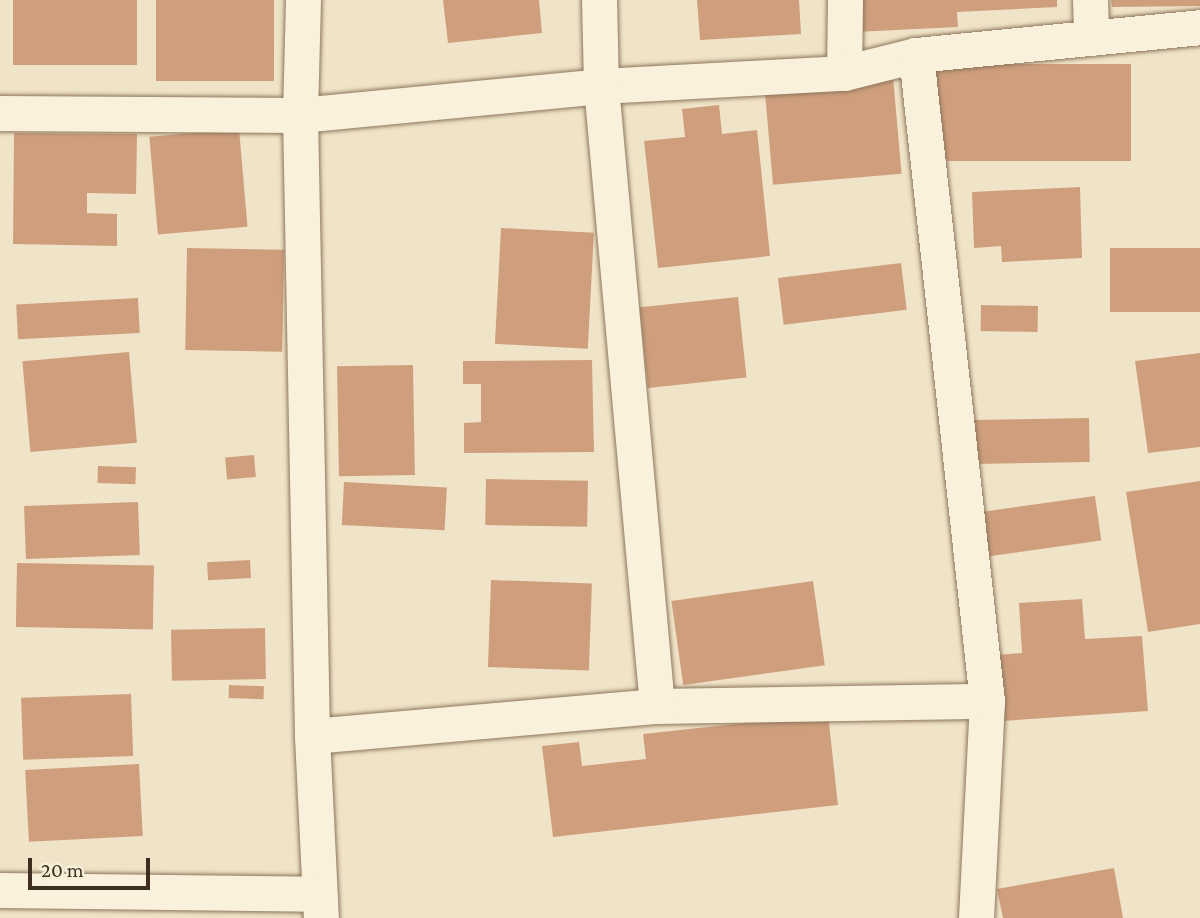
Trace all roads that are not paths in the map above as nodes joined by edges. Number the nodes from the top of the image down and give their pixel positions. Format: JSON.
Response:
{"nodes":[{"id":1,"x":303,"y":0,"type":"edge"},
{"id":2,"x":599,"y":0,"type":"edge"},
{"id":3,"x":845,"y":0,"type":"edge"},
{"id":4,"x":1090,"y":0,"type":"edge"},
{"id":5,"x":1200,"y":27,"type":"edge"},
{"id":6,"x":1091,"y":38,"type":"junction"},
{"id":7,"x":916,"y":55,"type":"junction"},
{"id":8,"x":844,"y":73,"type":"junction"},
{"id":9,"x":601,"y":86,"type":"junction"},
{"id":10,"x":0,"y":113,"type":"edge"},
{"id":11,"x":300,"y":115,"type":"junction"},
{"id":12,"x":987,"y":701,"type":"junction"},
{"id":13,"x":657,"y":706,"type":"junction"},
{"id":14,"x":312,"y":736,"type":"junction"},
{"id":15,"x":0,"y":890,"type":"edge"},
{"id":16,"x":321,"y":908,"type":"edge"},
{"id":17,"x":976,"y":918,"type":"edge"}],
"edges":[{"from":1,"to":11,"type":"street"},
{"from":2,"to":9,"type":"street"},
{"from":3,"to":8,"type":"street"},
{"from":4,"to":6,"type":"street"},
{"from":5,"to":6,"type":"street"},
{"from":6,"to":7,"type":"street"},
{"from":7,"to":8,"type":"street"},
{"from":7,"to":12,"type":"street"},
{"from":8,"to":9,"type":"street"},
{"from":9,"to":11,"type":"street"},
{"from":9,"to":13,"type":"street"},
{"from":10,"to":11,"type":"street"},
{"from":11,"to":14,"type":"street"},
{"from":12,"to":13,"type":"street"},
{"from":12,"to":17,"type":"street"},
{"from":13,"to":14,"type":"street"},
{"from":14,"to":16,"type":"street"},
{"from":15,"to":16,"type":"street"}]}
